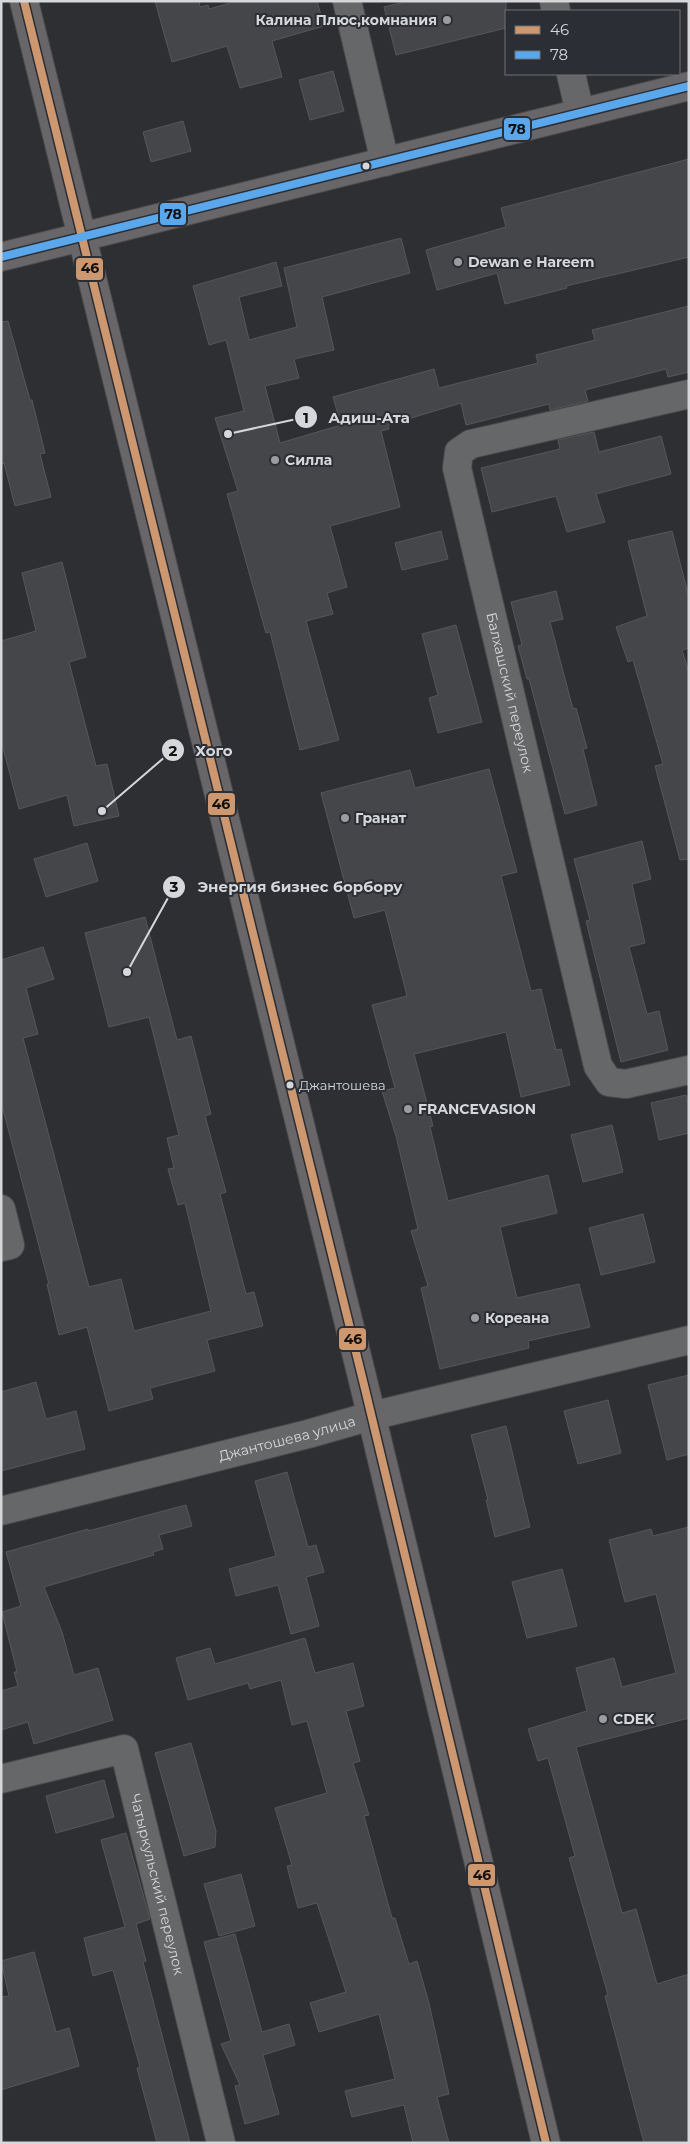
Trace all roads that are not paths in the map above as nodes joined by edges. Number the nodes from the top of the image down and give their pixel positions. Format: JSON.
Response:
{"nodes":[{"id":1,"x":24,"y":1,"type":"edge"},
{"id":2,"x":347,"y":1,"type":"edge"},
{"id":3,"x":571,"y":75,"type":"edge"},
{"id":4,"x":689,"y":86,"type":"edge"},
{"id":5,"x":580,"y":113,"type":"junction"},
{"id":6,"x":385,"y":162,"type":"junction"},
{"id":7,"x":81,"y":236,"type":"junction"},
{"id":8,"x":1,"y":257,"type":"edge"},
{"id":9,"x":689,"y":394,"type":"edge"},
{"id":10,"x":689,"y":1070,"type":"edge"},
{"id":11,"x":1,"y":1209,"type":"edge"},
{"id":12,"x":1,"y":1247,"type":"edge"},
{"id":13,"x":689,"y":1340,"type":"edge"},
{"id":14,"x":372,"y":1416,"type":"junction"},
{"id":15,"x":1,"y":1511,"type":"edge"},
{"id":16,"x":1,"y":1779,"type":"edge"},
{"id":17,"x":221,"y":2143,"type":"edge"},
{"id":18,"x":546,"y":2143,"type":"edge"}],
"edges":[{"from":1,"to":7,"type":"main road"},
{"from":2,"to":6,"type":"street"},
{"from":3,"to":5,"type":"street"},
{"from":4,"to":5,"type":"main road"},
{"from":5,"to":6,"type":"main road"},
{"from":6,"to":7,"type":"main road"},
{"from":7,"to":8,"type":"main road"},
{"from":7,"to":14,"type":"main road"},
{"from":9,"to":10,"type":"street","name":"Балхашский переулок"},
{"from":11,"to":12,"type":"street"},
{"from":13,"to":14,"type":"street","name":"Джантошева улица"},
{"from":14,"to":15,"type":"street","name":"Джантошева улица"},
{"from":14,"to":18,"type":"main road"},
{"from":16,"to":17,"type":"street","name":"Чатыркульский переулок"}]}
